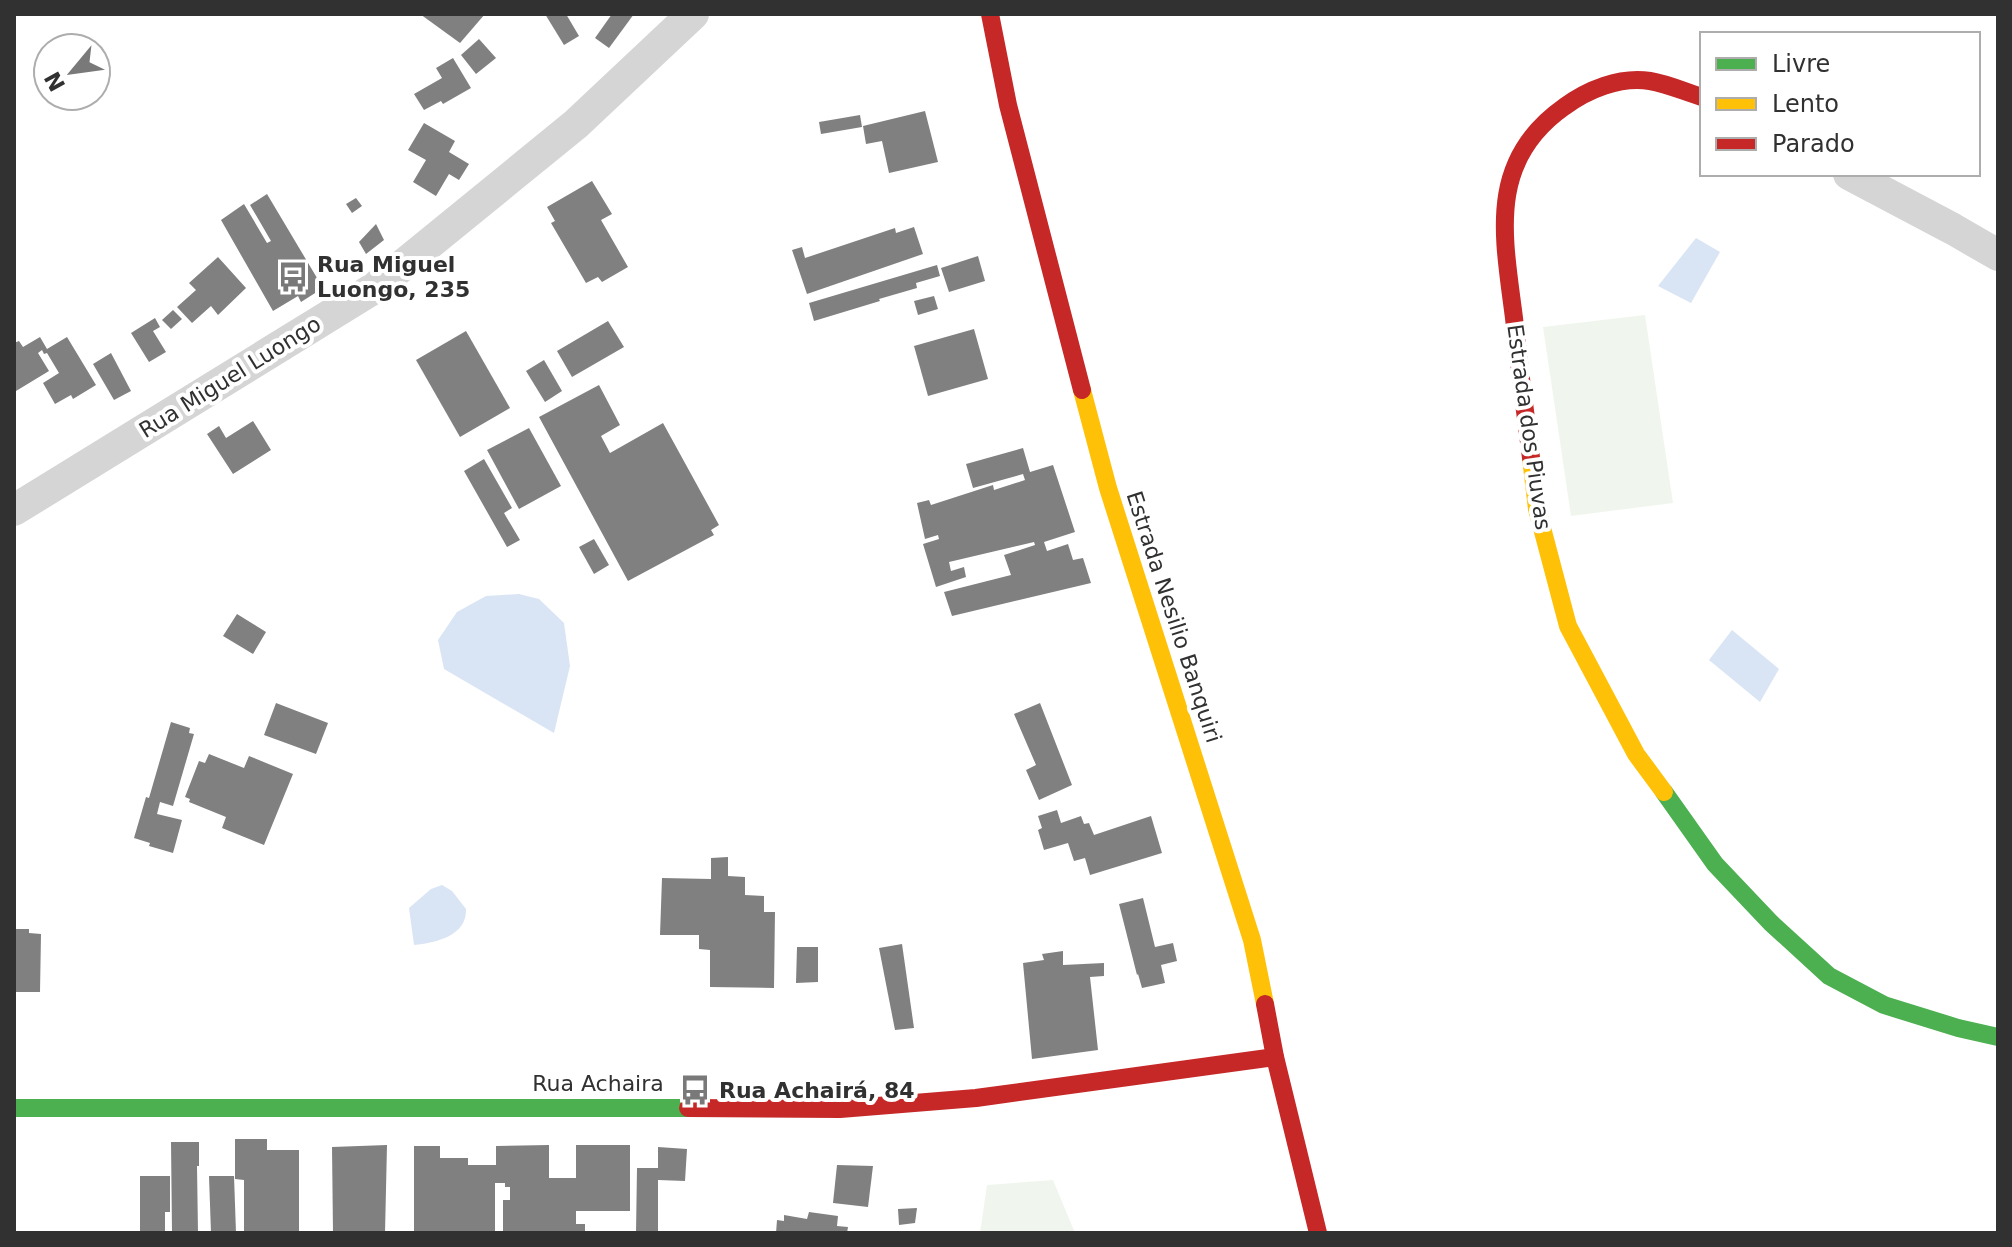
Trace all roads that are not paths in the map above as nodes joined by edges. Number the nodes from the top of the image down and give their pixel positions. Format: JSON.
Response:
{"nodes":[{"id":1,"x":693,"y":14,"type":"edge"},
{"id":2,"x":990,"y":14,"type":"edge"},
{"id":3,"x":1700,"y":96,"type":"edge"},
{"id":4,"x":1853,"y":176,"type":"edge"},
{"id":5,"x":1998,"y":255,"type":"edge"},
{"id":6,"x":14,"y":510,"type":"edge"},
{"id":7,"x":1998,"y":1037,"type":"edge"},
{"id":8,"x":1275,"y":1057,"type":"junction"},
{"id":9,"x":14,"y":1108,"type":"edge"},
{"id":10,"x":1318,"y":1233,"type":"edge"}],
"edges":[{"from":1,"to":6,"type":"street","name":"Rua Miguel Luongo"},
{"from":2,"to":8,"type":"street","name":"Estrada Nesilio Banquiri"},
{"from":3,"to":7,"type":"street","name":"Estrada dos Piuvas"},
{"from":4,"to":5,"type":"street"},
{"from":8,"to":9,"type":"street","name":"Rua Achaira"},
{"from":8,"to":10,"type":"street","name":"Estrada Nesilio Banquiri"}]}
